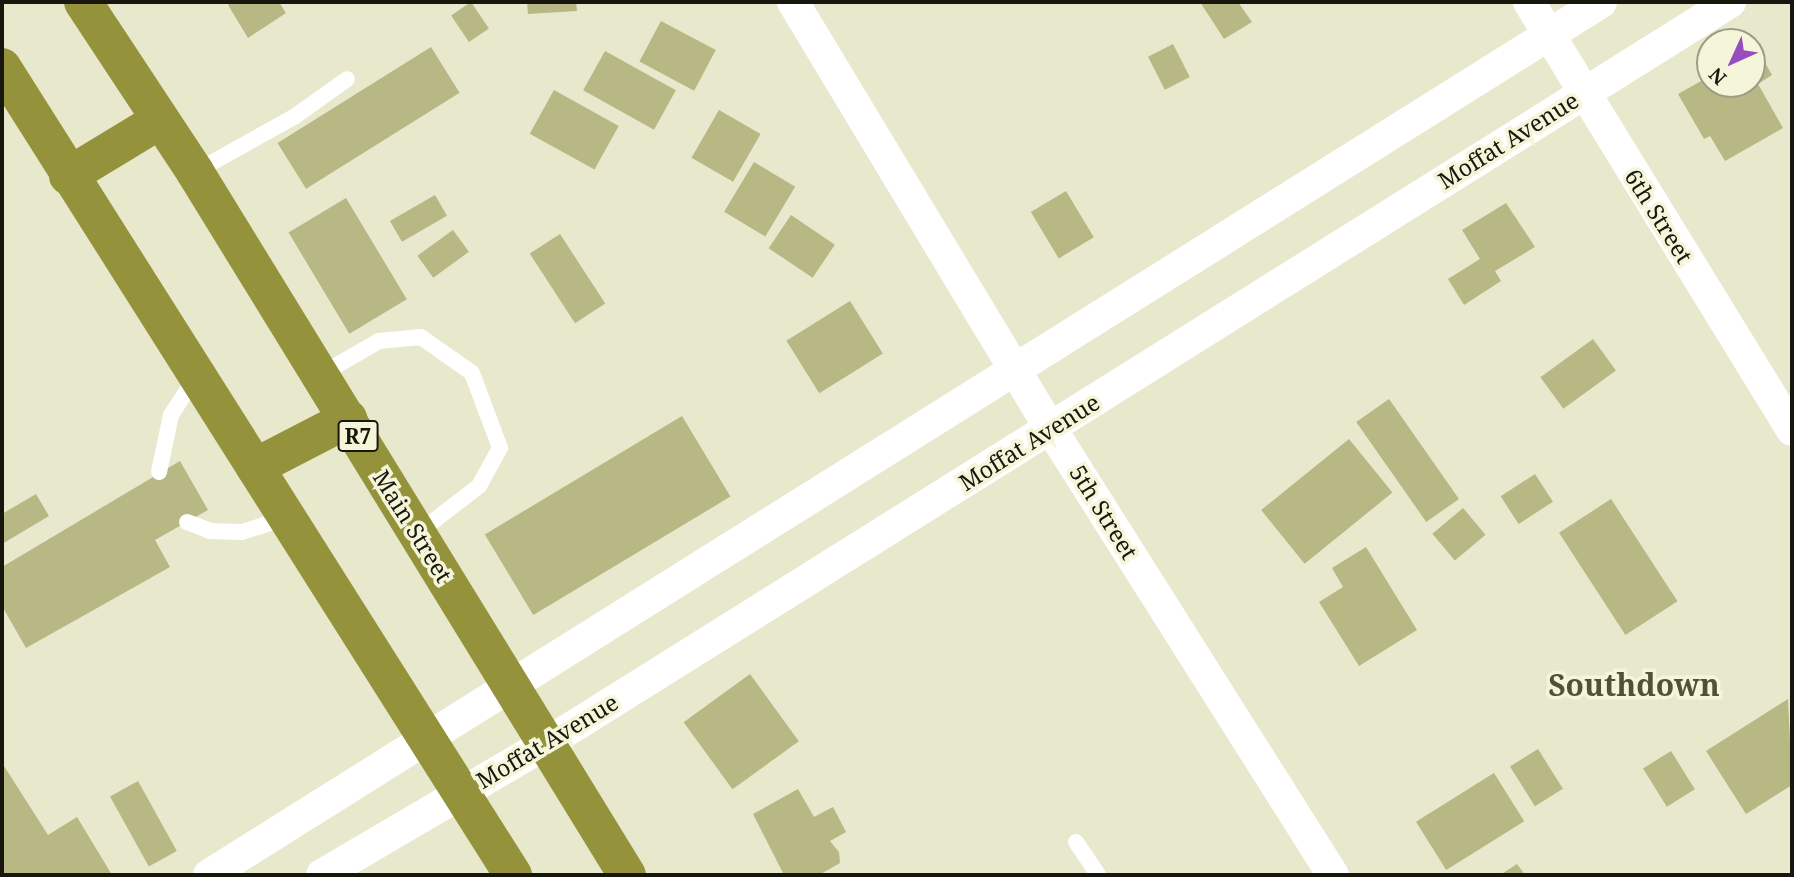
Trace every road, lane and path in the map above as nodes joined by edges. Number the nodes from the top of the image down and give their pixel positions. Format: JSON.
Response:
{"nodes":[{"id":1,"x":83,"y":2,"type":"edge"},
{"id":2,"x":793,"y":2,"type":"edge"},
{"id":3,"x":1529,"y":2,"type":"edge"},
{"id":4,"x":1601,"y":2,"type":"edge"},
{"id":5,"x":1730,"y":2,"type":"edge"},
{"id":6,"x":1549,"y":34,"type":"junction"},
{"id":7,"x":2,"y":66,"type":"edge"},
{"id":8,"x":347,"y":79,"type":"dead end"},
{"id":9,"x":1583,"y":93,"type":"junction"},
{"id":10,"x":160,"y":120,"type":"junction"},
{"id":11,"x":195,"y":172,"type":"junction"},
{"id":12,"x":68,"y":176,"type":"junction"},
{"id":13,"x":1018,"y":369,"type":"junction"},
{"id":14,"x":197,"y":374,"type":"junction"},
{"id":15,"x":320,"y":375,"type":"junction"},
{"id":16,"x":348,"y":419,"type":"junction"},
{"id":17,"x":1051,"y":429,"type":"junction"},
{"id":18,"x":1792,"y":429,"type":"edge"},
{"id":19,"x":255,"y":467,"type":"junction"},
{"id":20,"x":159,"y":472,"type":"dead end"},
{"id":21,"x":286,"y":518,"type":"junction"},
{"id":22,"x":187,"y":522,"type":"dead end"},
{"id":23,"x":418,"y":533,"type":"junction"},
{"id":24,"x":513,"y":687,"type":"junction"},
{"id":25,"x":430,"y":739,"type":"junction"},
{"id":26,"x":547,"y":743,"type":"junction"},
{"id":27,"x":460,"y":792,"type":"junction"},
{"id":28,"x":1076,"y":842,"type":"dead end"},
{"id":29,"x":209,"y":875,"type":"edge"},
{"id":30,"x":322,"y":875,"type":"edge"},
{"id":31,"x":513,"y":875,"type":"edge"},
{"id":32,"x":628,"y":875,"type":"edge"},
{"id":33,"x":1098,"y":875,"type":"edge"},
{"id":34,"x":1333,"y":875,"type":"edge"}],
"edges":[{"from":1,"to":10,"type":"highway","name":"Main Street","number":"R7"},
{"from":2,"to":13,"type":"street","name":"5th Street"},
{"from":3,"to":6,"type":"street","name":"6th Street"},
{"from":4,"to":6,"type":"street"},
{"from":5,"to":9,"type":"street","name":"Moffat Avenue"},
{"from":6,"to":9,"type":"street","name":"6th Street"},
{"from":6,"to":13,"type":"street"},
{"from":7,"to":12,"type":"highway"},
{"from":8,"to":11,"type":"lane"},
{"from":9,"to":17,"type":"street","name":"Moffat Avenue"},
{"from":9,"to":18,"type":"street","name":"6th Street"},
{"from":10,"to":11,"type":"highway","name":"Main Street","number":"R7"},
{"from":10,"to":12,"type":"highway"},
{"from":11,"to":15,"type":"highway","name":"Main Street","number":"R7"},
{"from":12,"to":14,"type":"highway"},
{"from":13,"to":17,"type":"street","name":"5th Street"},
{"from":13,"to":24,"type":"street"},
{"from":14,"to":19,"type":"highway"},
{"from":14,"to":20,"type":"lane"},
{"from":15,"to":16,"type":"highway","name":"Main Street","number":"R7"},
{"from":15,"to":23,"type":"lane"},
{"from":16,"to":19,"type":"highway"},
{"from":16,"to":23,"type":"highway","name":"Main Street","number":"R7"},
{"from":17,"to":26,"type":"street","name":"Moffat Avenue"},
{"from":17,"to":34,"type":"street","name":"5th Street"},
{"from":19,"to":21,"type":"highway"},
{"from":21,"to":22,"type":"lane"},
{"from":21,"to":25,"type":"highway"},
{"from":23,"to":24,"type":"highway","name":"Main Street","number":"R7"},
{"from":24,"to":25,"type":"street"},
{"from":24,"to":26,"type":"highway","name":"Main Street","number":"R7"},
{"from":25,"to":27,"type":"highway"},
{"from":25,"to":29,"type":"street"},
{"from":26,"to":27,"type":"street","name":"Moffat Avenue"},
{"from":26,"to":32,"type":"highway","name":"Main Street","number":"R7"},
{"from":27,"to":30,"type":"street","name":"Moffat Avenue"},
{"from":27,"to":31,"type":"highway"},
{"from":28,"to":33,"type":"lane"}]}
